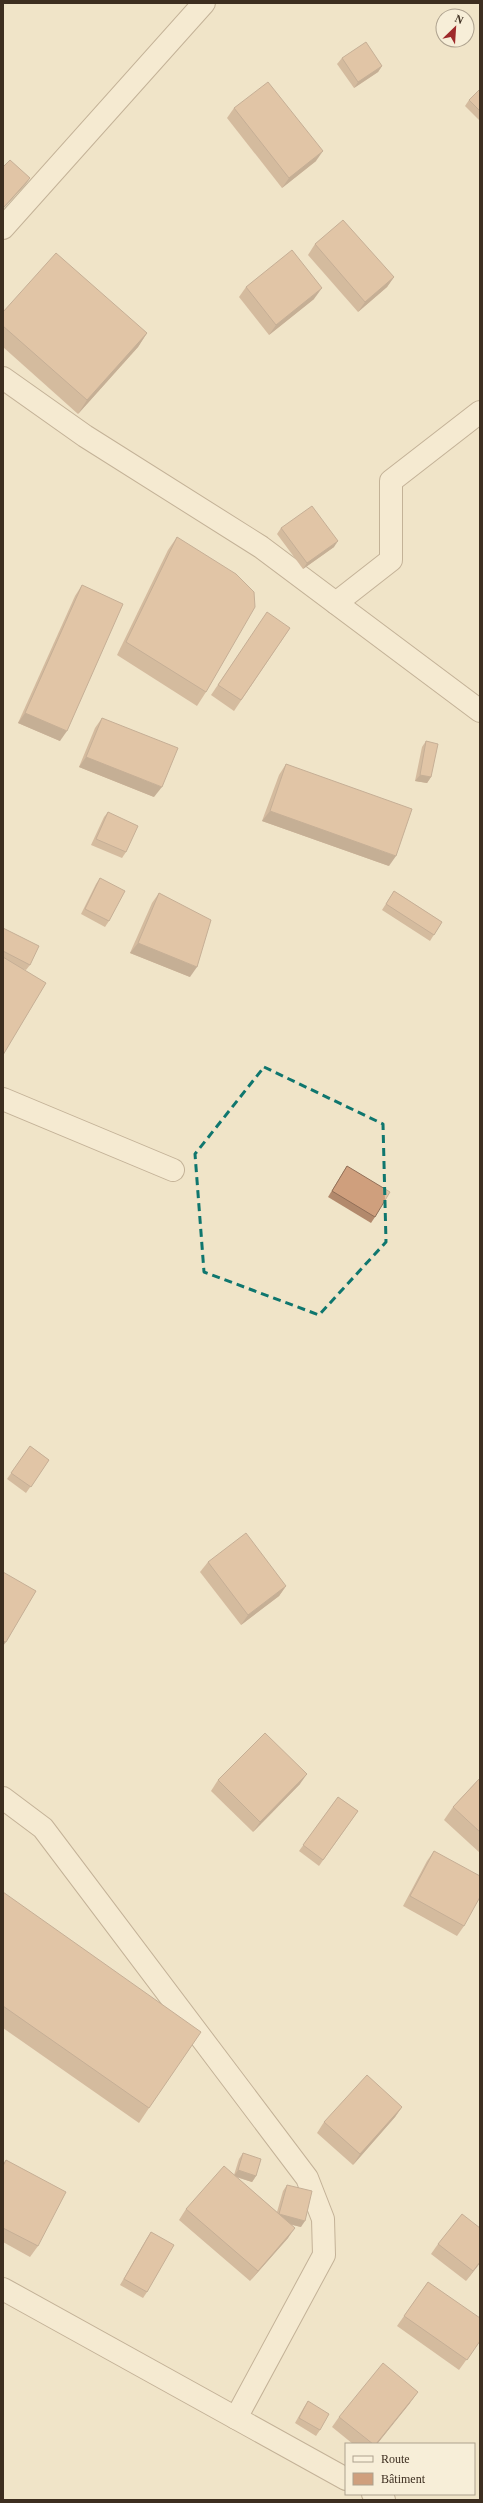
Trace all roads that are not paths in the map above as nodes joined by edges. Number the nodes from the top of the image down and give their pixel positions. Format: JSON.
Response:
{"nodes":[{"id":1,"x":204,"y":3,"type":"edge"},
{"id":2,"x":3,"y":228,"type":"edge"},
{"id":3,"x":3,"y":378,"type":"edge"},
{"id":4,"x":480,"y":412,"type":"edge"},
{"id":5,"x":336,"y":603,"type":"junction"},
{"id":6,"x":480,"y":710,"type":"edge"},
{"id":7,"x":3,"y":1099,"type":"edge"},
{"id":8,"x":173,"y":1170,"type":"dead end"},
{"id":9,"x":3,"y":1798,"type":"edge"},
{"id":10,"x":3,"y":2289,"type":"edge"},
{"id":11,"x":236,"y":2418,"type":"junction"},
{"id":12,"x":345,"y":2478,"type":"edge"},
{"id":13,"x":375,"y":2495,"type":"edge"},
{"id":14,"x":384,"y":2500,"type":"edge"}],
"edges":[{"from":1,"to":2,"type":"street"},
{"from":3,"to":5,"type":"street"},
{"from":4,"to":5,"type":"street"},
{"from":5,"to":6,"type":"street"},
{"from":7,"to":8,"type":"street"},
{"from":9,"to":11,"type":"street"},
{"from":10,"to":11,"type":"street"},
{"from":11,"to":12,"type":"street"},
{"from":13,"to":14,"type":"street"}]}
